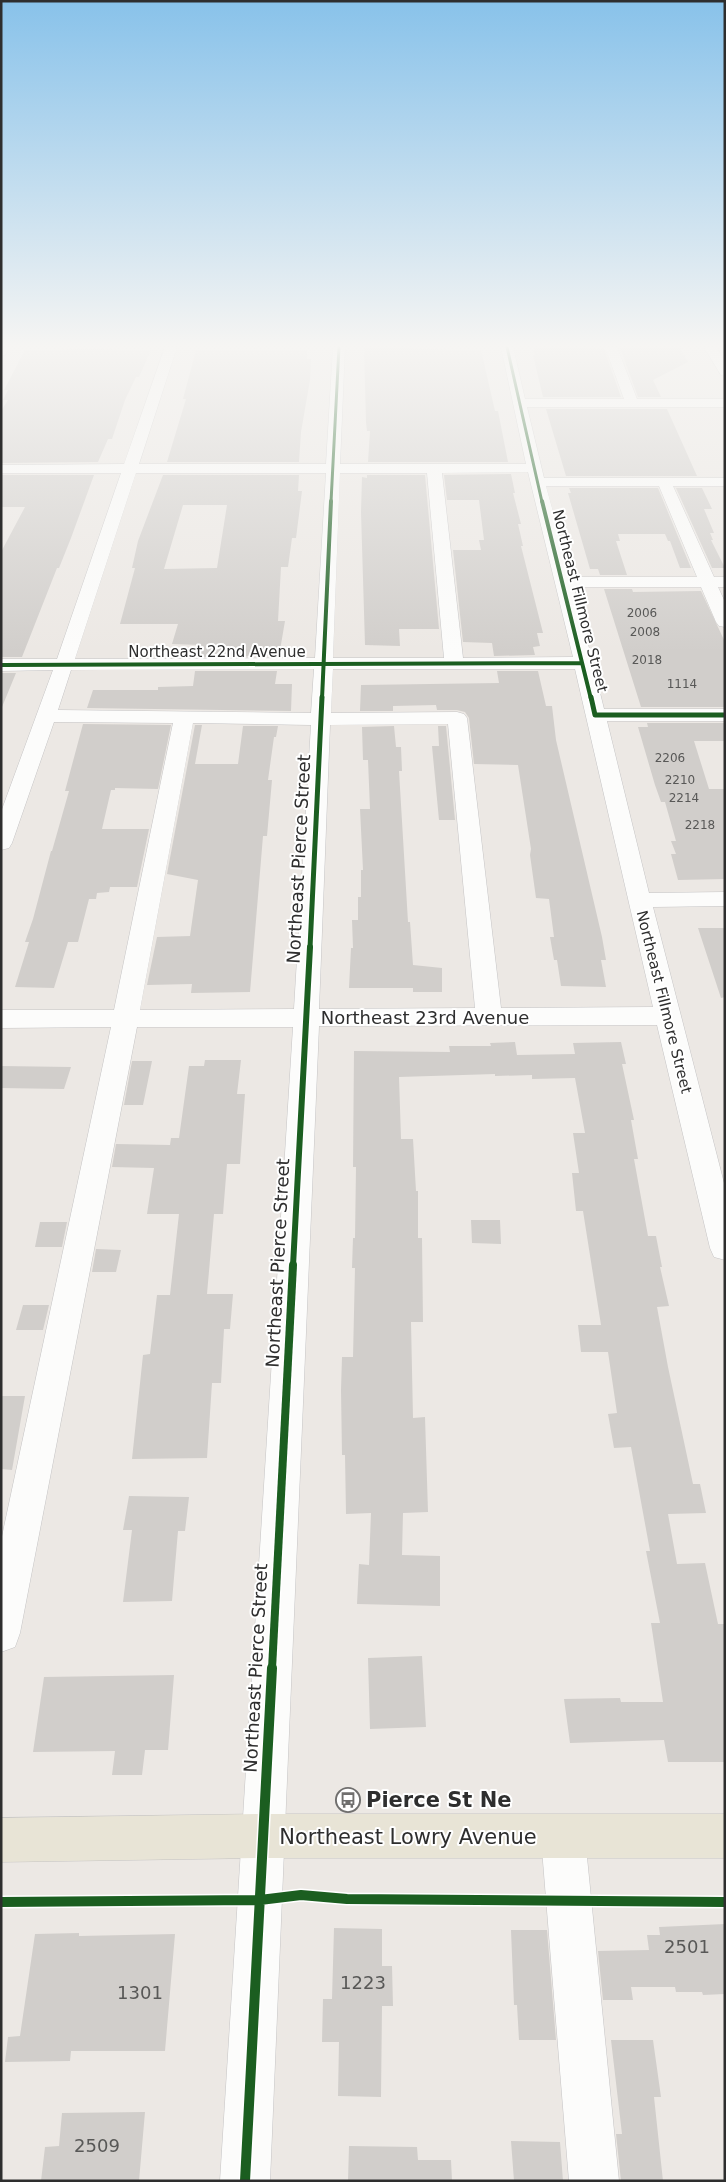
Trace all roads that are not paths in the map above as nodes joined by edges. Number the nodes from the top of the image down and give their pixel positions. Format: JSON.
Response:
{"nodes":[{"id":1,"x":138,"y":449,"type":"edge"},
{"id":2,"x":334,"y":449,"type":"edge"},
{"id":3,"x":530,"y":449,"type":"edge"},
{"id":4,"x":333,"y":468,"type":"junction"},
{"id":5,"x":434,"y":468,"type":"junction"},
{"id":6,"x":1,"y":469,"type":"edge"},
{"id":7,"x":131,"y":469,"type":"junction"},
{"id":8,"x":536,"y":475,"type":"junction"},
{"id":9,"x":664,"y":482,"type":"junction"},
{"id":10,"x":725,"y":482,"type":"edge"},
{"id":11,"x":564,"y":582,"type":"junction"},
{"id":12,"x":716,"y":582,"type":"edge"},
{"id":13,"x":725,"y":622,"type":"edge"},
{"id":14,"x":323,"y":663,"type":"junction"},
{"id":15,"x":454,"y":663,"type":"junction"},
{"id":16,"x":582,"y":664,"type":"junction"},
{"id":17,"x":1,"y":665,"type":"edge"},
{"id":18,"x":64,"y":665,"type":"junction"},
{"id":19,"x":725,"y":715,"type":"edge"},
{"id":20,"x":45,"y":716,"type":"junction"},
{"id":21,"x":595,"y":716,"type":"junction"},
{"id":22,"x":184,"y":717,"type":"junction"},
{"id":23,"x":320,"y":719,"type":"junction"},
{"id":24,"x":1,"y":843,"type":"edge"},
{"id":25,"x":725,"y":899,"type":"edge"},
{"id":26,"x":639,"y":900,"type":"junction"},
{"id":27,"x":669,"y":1016,"type":"junction"},
{"id":28,"x":306,"y":1018,"type":"junction"},
{"id":29,"x":489,"y":1018,"type":"junction"},
{"id":30,"x":1,"y":1019,"type":"edge"},
{"id":31,"x":126,"y":1019,"type":"junction"},
{"id":32,"x":725,"y":1248,"type":"edge"},
{"id":33,"x":1,"y":1634,"type":"edge"},
{"id":34,"x":262,"y":1836,"type":"junction"},
{"id":35,"x":725,"y":1836,"type":"edge"},
{"id":36,"x":562,"y":1837,"type":"junction"},
{"id":37,"x":1,"y":1840,"type":"edge"},
{"id":38,"x":244,"y":2181,"type":"edge"},
{"id":39,"x":594,"y":2181,"type":"edge"}],
"edges":[{"from":1,"to":7,"type":"street"},
{"from":2,"to":4,"type":"street","name":"Northeast Pierce Street"},
{"from":3,"to":8,"type":"street","name":"Northeast Fillmore Street"},
{"from":4,"to":5,"type":"street"},
{"from":4,"to":7,"type":"street"},
{"from":4,"to":14,"type":"street","name":"Northeast Pierce Street"},
{"from":5,"to":8,"type":"street"},
{"from":5,"to":15,"type":"street"},
{"from":6,"to":7,"type":"street"},
{"from":7,"to":18,"type":"street"},
{"from":8,"to":9,"type":"street"},
{"from":8,"to":11,"type":"street","name":"Northeast Fillmore Street"},
{"from":9,"to":10,"type":"street"},
{"from":9,"to":12,"type":"street"},
{"from":11,"to":12,"type":"street"},
{"from":11,"to":16,"type":"street","name":"Northeast Fillmore Street"},
{"from":12,"to":13,"type":"street"},
{"from":14,"to":15,"type":"street","name":"Northeast 22nd Avenue"},
{"from":14,"to":18,"type":"street","name":"Northeast 22nd Avenue"},
{"from":14,"to":23,"type":"street","name":"Northeast Pierce Street"},
{"from":15,"to":16,"type":"street","name":"Northeast 22nd Avenue"},
{"from":16,"to":21,"type":"street","name":"Northeast Fillmore Street"},
{"from":17,"to":18,"type":"street","name":"Northeast 22nd Avenue"},
{"from":18,"to":20,"type":"street"},
{"from":19,"to":21,"type":"street"},
{"from":20,"to":22,"type":"street"},
{"from":20,"to":24,"type":"street"},
{"from":21,"to":26,"type":"street","name":"Northeast Fillmore Street"},
{"from":22,"to":23,"type":"street"},
{"from":22,"to":31,"type":"street"},
{"from":23,"to":28,"type":"street","name":"Northeast Pierce Street"},
{"from":23,"to":29,"type":"street"},
{"from":25,"to":26,"type":"street"},
{"from":26,"to":27,"type":"street","name":"Northeast Fillmore Street"},
{"from":27,"to":29,"type":"street","name":"Northeast 23rd Avenue"},
{"from":27,"to":32,"type":"street","name":"Northeast Fillmore Street"},
{"from":28,"to":29,"type":"street","name":"Northeast 23rd Avenue"},
{"from":28,"to":31,"type":"street","name":"Northeast 23rd Avenue"},
{"from":28,"to":34,"type":"street","name":"Northeast Pierce Street"},
{"from":30,"to":31,"type":"street","name":"Northeast 23rd Avenue"},
{"from":31,"to":33,"type":"street"},
{"from":34,"to":36,"type":"main road","name":"Northeast Lowry Avenue"},
{"from":34,"to":37,"type":"main road","name":"Northeast Lowry Avenue"},
{"from":34,"to":38,"type":"street","name":"Northeast Pierce Street"},
{"from":35,"to":36,"type":"main road","name":"Northeast Lowry Avenue"},
{"from":36,"to":39,"type":"street"}]}
